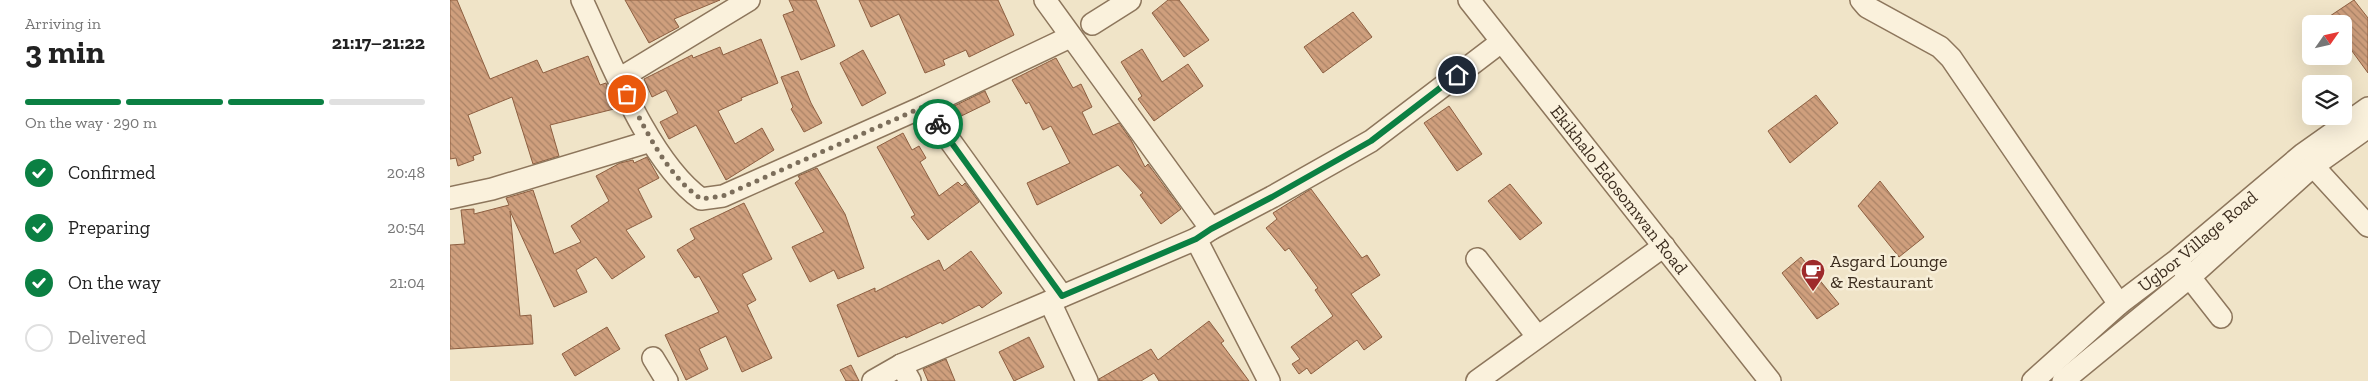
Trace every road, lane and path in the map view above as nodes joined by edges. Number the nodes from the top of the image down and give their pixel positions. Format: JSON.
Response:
{"nodes":[{"id":1,"x":582,"y":0,"type":"edge"},
{"id":2,"x":749,"y":0,"type":"edge"},
{"id":3,"x":1045,"y":0,"type":"edge"},
{"id":4,"x":1130,"y":0,"type":"edge"},
{"id":5,"x":1469,"y":0,"type":"edge"},
{"id":6,"x":1862,"y":0,"type":"edge"},
{"id":7,"x":1092,"y":24,"type":"dead end"},
{"id":8,"x":1070,"y":37,"type":"junction"},
{"id":9,"x":1501,"y":42,"type":"junction"},
{"id":10,"x":619,"y":78,"type":"junction"},
{"id":11,"x":925,"y":106,"type":"junction"},
{"id":12,"x":2368,"y":108,"type":"edge"},
{"id":13,"x":2368,"y":127,"type":"edge"},
{"id":14,"x":651,"y":141,"type":"junction"},
{"id":15,"x":2307,"y":160,"type":"junction"},
{"id":16,"x":450,"y":198,"type":"edge"},
{"id":17,"x":2368,"y":226,"type":"edge"},
{"id":18,"x":1204,"y":234,"type":"junction"},
{"id":19,"x":1664,"y":246,"type":"junction"},
{"id":20,"x":1477,"y":259,"type":"dead end"},
{"id":21,"x":2177,"y":260,"type":"junction"},
{"id":22,"x":2190,"y":277,"type":"junction"},
{"id":23,"x":1056,"y":299,"type":"junction"},
{"id":24,"x":2119,"y":304,"type":"junction"},
{"id":25,"x":2221,"y":317,"type":"dead end"},
{"id":26,"x":1537,"y":336,"type":"junction"},
{"id":27,"x":652,"y":358,"type":"dead end"},
{"id":28,"x":906,"y":373,"type":"edge"},
{"id":29,"x":1762,"y":378,"type":"edge"},
{"id":30,"x":667,"y":381,"type":"edge"},
{"id":31,"x":873,"y":381,"type":"edge"},
{"id":32,"x":1087,"y":381,"type":"edge"},
{"id":33,"x":1269,"y":381,"type":"edge"},
{"id":34,"x":1477,"y":381,"type":"edge"},
{"id":35,"x":2033,"y":381,"type":"edge"},
{"id":36,"x":2063,"y":381,"type":"edge"}],
"edges":[{"from":1,"to":10,"type":"street"},
{"from":2,"to":10,"type":"street"},
{"from":3,"to":8,"type":"street"},
{"from":4,"to":7,"type":"street"},
{"from":5,"to":9,"type":"street","name":"Ekikhalo Edosomwan Road"},
{"from":6,"to":24,"type":"street"},
{"from":8,"to":11,"type":"street"},
{"from":8,"to":18,"type":"street"},
{"from":9,"to":18,"type":"street"},
{"from":9,"to":19,"type":"street","name":"Ekikhalo Edosomwan Road"},
{"from":10,"to":14,"type":"street"},
{"from":11,"to":14,"type":"street"},
{"from":11,"to":23,"type":"street"},
{"from":12,"to":15,"type":"street","name":"Ugbor Village Road"},
{"from":13,"to":15,"type":"street","name":"Ugbor Village Road"},
{"from":14,"to":16,"type":"street"},
{"from":15,"to":17,"type":"street"},
{"from":15,"to":21,"type":"street","name":"Ugbor Village Road"},
{"from":15,"to":22,"type":"street","name":"Ugbor Village Road"},
{"from":18,"to":23,"type":"street"},
{"from":18,"to":33,"type":"street"},
{"from":19,"to":26,"type":"street"},
{"from":19,"to":29,"type":"street","name":"Ekikhalo Edosomwan Road"},
{"from":20,"to":26,"type":"street"},
{"from":21,"to":22,"type":"street"},
{"from":21,"to":24,"type":"street","name":"Ugbor Village Road"},
{"from":22,"to":25,"type":"street"},
{"from":22,"to":36,"type":"street","name":"Ugbor Village Road"},
{"from":23,"to":28,"type":"street"},
{"from":23,"to":32,"type":"street"},
{"from":24,"to":35,"type":"street","name":"Ugbor Village Road"},
{"from":26,"to":34,"type":"street"},
{"from":27,"to":30,"type":"street"},
{"from":28,"to":31,"type":"street"}]}
